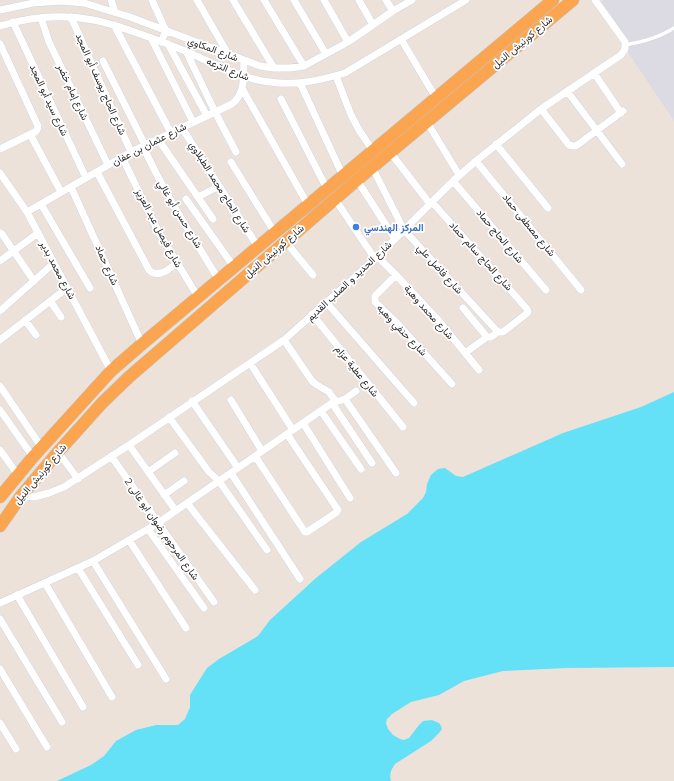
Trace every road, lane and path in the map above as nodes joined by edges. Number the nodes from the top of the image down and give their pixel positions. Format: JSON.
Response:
{"nodes":[{"id":1,"x":111,"y":0,"type":"edge"},
{"id":2,"x":152,"y":0,"type":"edge"},
{"id":3,"x":197,"y":0,"type":"edge"},
{"id":4,"x":232,"y":0,"type":"edge"},
{"id":5,"x":264,"y":0,"type":"edge"},
{"id":6,"x":294,"y":0,"type":"edge"},
{"id":7,"x":324,"y":0,"type":"edge"},
{"id":8,"x":359,"y":0,"type":"edge"},
{"id":9,"x":386,"y":0,"type":"edge"},
{"id":10,"x":412,"y":0,"type":"edge"},
{"id":11,"x":466,"y":0,"type":"edge"},
{"id":12,"x":553,"y":0,"type":"edge"},
{"id":13,"x":573,"y":0,"type":"edge"},
{"id":14,"x":595,"y":0,"type":"edge"},
{"id":15,"x":60,"y":1,"type":"edge"},
{"id":16,"x":84,"y":1,"type":"edge"},
{"id":17,"x":33,"y":2,"type":"edge"},
{"id":18,"x":0,"y":10,"type":"edge"},
{"id":19,"x":393,"y":11,"type":"junction"},
{"id":20,"x":116,"y":12,"type":"junction"},
{"id":21,"x":71,"y":17,"type":"junction"},
{"id":22,"x":130,"y":17,"type":"junction"},
{"id":23,"x":41,"y":18,"type":"junction"},
{"id":24,"x":13,"y":22,"type":"junction"},
{"id":25,"x":114,"y":25,"type":"junction"},
{"id":26,"x":373,"y":25,"type":"junction"},
{"id":27,"x":0,"y":26,"type":"edge"},
{"id":28,"x":674,"y":28,"type":"edge"},
{"id":29,"x":126,"y":29,"type":"junction"},
{"id":30,"x":166,"y":31,"type":"junction"},
{"id":31,"x":151,"y":38,"type":"junction"},
{"id":32,"x":401,"y":39,"type":"junction"},
{"id":33,"x":348,"y":42,"type":"junction"},
{"id":34,"x":165,"y":43,"type":"junction"},
{"id":35,"x":0,"y":44,"type":"edge"},
{"id":36,"x":625,"y":45,"type":"junction"},
{"id":37,"x":186,"y":51,"type":"junction"},
{"id":38,"x":228,"y":54,"type":"junction"},
{"id":39,"x":326,"y":54,"type":"junction"},
{"id":40,"x":244,"y":60,"type":"junction"},
{"id":41,"x":103,"y":61,"type":"dead end"},
{"id":42,"x":304,"y":66,"type":"junction"},
{"id":43,"x":274,"y":68,"type":"junction"},
{"id":44,"x":594,"y":73,"type":"junction"},
{"id":45,"x":336,"y":76,"type":"junction"},
{"id":46,"x":243,"y":77,"type":"junction"},
{"id":47,"x":300,"y":83,"type":"junction"},
{"id":48,"x":243,"y":90,"type":"junction"},
{"id":49,"x":567,"y":91,"type":"junction"},
{"id":50,"x":436,"y":98,"type":"junction"},
{"id":51,"x":281,"y":99,"type":"dead end"},
{"id":52,"x":541,"y":109,"type":"junction"},
{"id":53,"x":215,"y":112,"type":"junction"},
{"id":54,"x":207,"y":116,"type":"junction"},
{"id":55,"x":194,"y":122,"type":"junction"},
{"id":56,"x":427,"y":122,"type":"junction"},
{"id":57,"x":182,"y":128,"type":"junction"},
{"id":58,"x":597,"y":130,"type":"junction"},
{"id":59,"x":171,"y":133,"type":"junction"},
{"id":60,"x":30,"y":134,"type":"junction"},
{"id":61,"x":158,"y":139,"type":"junction"},
{"id":62,"x":496,"y":144,"type":"junction"},
{"id":63,"x":144,"y":146,"type":"junction"},
{"id":64,"x":0,"y":149,"type":"edge"},
{"id":65,"x":372,"y":151,"type":"junction"},
{"id":66,"x":131,"y":152,"type":"junction"},
{"id":67,"x":236,"y":152,"type":"dead end"},
{"id":68,"x":390,"y":152,"type":"junction"},
{"id":69,"x":122,"y":157,"type":"junction"},
{"id":70,"x":476,"y":161,"type":"junction"},
{"id":71,"x":231,"y":162,"type":"dead end"},
{"id":72,"x":622,"y":164,"type":"dead end"},
{"id":73,"x":108,"y":166,"type":"junction"},
{"id":74,"x":372,"y":167,"type":"junction"},
{"id":75,"x":97,"y":172,"type":"junction"},
{"id":76,"x":0,"y":173,"type":"edge"},
{"id":77,"x":459,"y":175,"type":"junction"},
{"id":78,"x":343,"y":176,"type":"junction"},
{"id":79,"x":86,"y":178,"type":"junction"},
{"id":80,"x":357,"y":180,"type":"junction"},
{"id":81,"x":453,"y":181,"type":"junction"},
{"id":82,"x":71,"y":186,"type":"junction"},
{"id":83,"x":219,"y":186,"type":"junction"},
{"id":84,"x":327,"y":189,"type":"junction"},
{"id":85,"x":61,"y":192,"type":"junction"},
{"id":86,"x":198,"y":197,"type":"junction"},
{"id":87,"x":186,"y":199,"type":"dead end"},
{"id":88,"x":335,"y":199,"type":"junction"},
{"id":89,"x":431,"y":203,"type":"junction"},
{"id":90,"x":41,"y":204,"type":"junction"},
{"id":91,"x":308,"y":205,"type":"junction"},
{"id":92,"x":548,"y":208,"type":"dead end"},
{"id":93,"x":27,"y":212,"type":"junction"},
{"id":94,"x":213,"y":219,"type":"dead end"},
{"id":95,"x":280,"y":229,"type":"junction"},
{"id":96,"x":404,"y":230,"type":"junction"},
{"id":97,"x":0,"y":232,"type":"edge"},
{"id":98,"x":38,"y":234,"type":"junction"},
{"id":99,"x":289,"y":238,"type":"junction"},
{"id":100,"x":394,"y":239,"type":"junction"},
{"id":101,"x":258,"y":247,"type":"junction"},
{"id":102,"x":14,"y":251,"type":"junction"},
{"id":103,"x":376,"y":258,"type":"junction"},
{"id":104,"x":0,"y":261,"type":"edge"},
{"id":105,"x":54,"y":263,"type":"junction"},
{"id":106,"x":177,"y":263,"type":"junction"},
{"id":107,"x":234,"y":267,"type":"junction"},
{"id":108,"x":313,"y":275,"type":"dead end"},
{"id":109,"x":396,"y":275,"type":"junction"},
{"id":110,"x":219,"y":280,"type":"junction"},
{"id":111,"x":34,"y":281,"type":"junction"},
{"id":112,"x":67,"y":288,"type":"junction"},
{"id":113,"x":90,"y":288,"type":"dead end"},
{"id":114,"x":546,"y":290,"type":"dead end"},
{"id":115,"x":581,"y":290,"type":"dead end"},
{"id":116,"x":198,"y":297,"type":"junction"},
{"id":117,"x":50,"y":301,"type":"junction"},
{"id":118,"x":326,"y":302,"type":"junction"},
{"id":119,"x":463,"y":308,"type":"dead end"},
{"id":120,"x":0,"y":311,"type":"edge"},
{"id":121,"x":312,"y":314,"type":"junction"},
{"id":122,"x":61,"y":317,"type":"dead end"},
{"id":123,"x":25,"y":320,"type":"junction"},
{"id":124,"x":498,"y":332,"type":"junction"},
{"id":125,"x":36,"y":336,"type":"dead end"},
{"id":126,"x":487,"y":337,"type":"junction"},
{"id":127,"x":0,"y":340,"type":"edge"},
{"id":128,"x":284,"y":340,"type":"junction"},
{"id":129,"x":142,"y":344,"type":"junction"},
{"id":130,"x":465,"y":353,"type":"junction"},
{"id":131,"x":250,"y":363,"type":"junction"},
{"id":132,"x":479,"y":370,"type":"dead end"},
{"id":133,"x":111,"y":371,"type":"junction"},
{"id":134,"x":452,"y":384,"type":"dead end"},
{"id":135,"x":0,"y":386,"type":"edge"},
{"id":136,"x":356,"y":391,"type":"dead end"},
{"id":137,"x":345,"y":399,"type":"junction"},
{"id":138,"x":231,"y":400,"type":"dead end"},
{"id":139,"x":192,"y":402,"type":"junction"},
{"id":140,"x":334,"y":402,"type":"junction"},
{"id":141,"x":414,"y":403,"type":"dead end"},
{"id":142,"x":0,"y":410,"type":"edge"},
{"id":143,"x":321,"y":410,"type":"junction"},
{"id":144,"x":170,"y":417,"type":"junction"},
{"id":145,"x":303,"y":423,"type":"junction"},
{"id":146,"x":402,"y":427,"type":"dead end"},
{"id":147,"x":293,"y":430,"type":"junction"},
{"id":148,"x":286,"y":434,"type":"junction"},
{"id":149,"x":129,"y":445,"type":"junction"},
{"id":150,"x":42,"y":448,"type":"junction"},
{"id":151,"x":0,"y":450,"type":"edge"},
{"id":152,"x":262,"y":451,"type":"junction"},
{"id":153,"x":58,"y":452,"type":"junction"},
{"id":154,"x":175,"y":453,"type":"dead end"},
{"id":155,"x":111,"y":456,"type":"junction"},
{"id":156,"x":255,"y":456,"type":"junction"},
{"id":157,"x":33,"y":457,"type":"junction"},
{"id":158,"x":372,"y":463,"type":"dead end"},
{"id":159,"x":238,"y":468,"type":"junction"},
{"id":160,"x":361,"y":469,"type":"dead end"},
{"id":161,"x":148,"y":472,"type":"junction"},
{"id":162,"x":230,"y":473,"type":"junction"},
{"id":163,"x":18,"y":474,"type":"junction"},
{"id":164,"x":396,"y":474,"type":"dead end"},
{"id":165,"x":78,"y":479,"type":"junction"},
{"id":166,"x":184,"y":481,"type":"dead end"},
{"id":167,"x":219,"y":481,"type":"junction"},
{"id":168,"x":2,"y":490,"type":"edge"},
{"id":169,"x":164,"y":495,"type":"junction"},
{"id":170,"x":21,"y":496,"type":"junction"},
{"id":171,"x":350,"y":498,"type":"dead end"},
{"id":172,"x":188,"y":503,"type":"junction"},
{"id":173,"x":176,"y":511,"type":"junction"},
{"id":174,"x":158,"y":523,"type":"junction"},
{"id":175,"x":0,"y":526,"type":"edge"},
{"id":176,"x":148,"y":529,"type":"junction"},
{"id":177,"x":128,"y":540,"type":"junction"},
{"id":178,"x":267,"y":550,"type":"dead end"},
{"id":179,"x":93,"y":561,"type":"junction"},
{"id":180,"x":78,"y":568,"type":"junction"},
{"id":181,"x":300,"y":579,"type":"dead end"},
{"id":182,"x":45,"y":583,"type":"junction"},
{"id":183,"x":255,"y":590,"type":"dead end"},
{"id":184,"x":17,"y":595,"type":"junction"},
{"id":185,"x":214,"y":602,"type":"dead end"},
{"id":186,"x":0,"y":603,"type":"edge"},
{"id":187,"x":204,"y":608,"type":"dead end"},
{"id":188,"x":0,"y":619,"type":"edge"},
{"id":189,"x":186,"y":628,"type":"dead end"},
{"id":190,"x":138,"y":665,"type":"dead end"},
{"id":191,"x":0,"y":669,"type":"edge"},
{"id":192,"x":166,"y":679,"type":"dead end"},
{"id":193,"x":112,"y":697,"type":"dead end"},
{"id":194,"x":83,"y":707,"type":"dead end"},
{"id":195,"x":62,"y":722,"type":"dead end"},
{"id":196,"x":0,"y":723,"type":"edge"},
{"id":197,"x":47,"y":747,"type":"dead end"},
{"id":198,"x":16,"y":749,"type":"dead end"}],
"edges":[{"from":1,"to":20,"type":"street"},
{"from":2,"to":30,"type":"street"},
{"from":3,"to":38,"type":"street"},
{"from":4,"to":43,"type":"street"},
{"from":5,"to":42,"type":"street"},
{"from":6,"to":39,"type":"street"},
{"from":7,"to":33,"type":"street"},
{"from":8,"to":26,"type":"street"},
{"from":9,"to":19,"type":"street"},
{"from":10,"to":19,"type":"street","name":"شارع المكاوي"},
{"from":11,"to":32,"type":"street","name":"شارع الترعه"},
{"from":12,"to":50,"type":"highway","name":"شارع كورنيش النيل"},
{"from":13,"to":56,"type":"highway","name":"شارع كورنيش النيل"},
{"from":14,"to":36,"type":"street"},
{"from":15,"to":16,"type":"street","name":"شارع المكاوي"},
{"from":15,"to":17,"type":"street","name":"شارع المكاوي"},
{"from":16,"to":20,"type":"street","name":"شارع المكاوي"},
{"from":17,"to":18,"type":"street","name":"شارع المكاوي"},
{"from":19,"to":26,"type":"street","name":"شارع المكاوي"},
{"from":20,"to":22,"type":"street","name":"شارع المكاوي"},
{"from":21,"to":23,"type":"street","name":"شارع الترعه"},
{"from":21,"to":25,"type":"street","name":"شارع الترعه"},
{"from":21,"to":66,"type":"street","name":"شارع الحاج يوسف أبو المجد"},
{"from":22,"to":29,"type":"street"},
{"from":22,"to":30,"type":"street","name":"شارع المكاوي"},
{"from":23,"to":24,"type":"street","name":"شارع الترعه"},
{"from":23,"to":73,"type":"street","name":"شارع إمام خضر"},
{"from":24,"to":27,"type":"street","name":"شارع الترعه"},
{"from":24,"to":79,"type":"street","name":"شارع سيد أبو المجد"},
{"from":25,"to":29,"type":"street","name":"شارع الترعه"},
{"from":25,"to":59,"type":"street"},
{"from":26,"to":33,"type":"street","name":"شارع المكاوي"},
{"from":28,"to":36,"type":"lane"},
{"from":29,"to":31,"type":"street","name":"شارع الترعه"},
{"from":30,"to":34,"type":"street"},
{"from":30,"to":38,"type":"street","name":"شارع المكاوي"},
{"from":31,"to":34,"type":"street","name":"شارع الترعه"},
{"from":31,"to":55,"type":"street"},
{"from":32,"to":45,"type":"street","name":"شارع الترعه"},
{"from":32,"to":50,"type":"street"},
{"from":33,"to":39,"type":"street","name":"شارع المكاوي"},
{"from":34,"to":37,"type":"street","name":"شارع الترعه"},
{"from":34,"to":54,"type":"street"},
{"from":35,"to":60,"type":"street"},
{"from":36,"to":44,"type":"street","name":"شارع الحديد و الصلب القديم"},
{"from":37,"to":46,"type":"street","name":"شارع الترعه"},
{"from":37,"to":53,"type":"street"},
{"from":38,"to":40,"type":"street","name":"شارع المكاوي"},
{"from":39,"to":42,"type":"street","name":"شارع المكاوي"},
{"from":40,"to":43,"type":"street","name":"شارع المكاوي"},
{"from":40,"to":46,"type":"street"},
{"from":41,"to":63,"type":"street","name":"شارع حسن أبو غالي"},
{"from":42,"to":43,"type":"street","name":"شارع المكاوي"},
{"from":44,"to":49,"type":"street","name":"شارع الحديد و الصلب القديم"},
{"from":44,"to":58,"type":"street"},
{"from":45,"to":47,"type":"street","name":"شارع الترعه"},
{"from":45,"to":65,"type":"street"},
{"from":46,"to":47,"type":"street","name":"شارع الترعه"},
{"from":46,"to":48,"type":"street"},
{"from":47,"to":78,"type":"street"},
{"from":48,"to":53,"type":"street","name":"شارع عثمان بن عفان"},
{"from":48,"to":91,"type":"street"},
{"from":49,"to":52,"type":"street","name":"شارع الحديد و الصلب القديم"},
{"from":49,"to":58,"type":"street"},
{"from":50,"to":65,"type":"highway","name":"شارع كورنيش النيل"},
{"from":51,"to":84,"type":"street"},
{"from":52,"to":58,"type":"street"},
{"from":52,"to":62,"type":"street","name":"شارع الحديد و الصلب القديم"},
{"from":53,"to":54,"type":"street","name":"شارع عثمان بن عفان"},
{"from":53,"to":67,"type":"street"},
{"from":54,"to":55,"type":"street","name":"شارع عثمان بن عفان"},
{"from":55,"to":57,"type":"street","name":"شارع عثمان بن عفان"},
{"from":56,"to":68,"type":"highway","name":"شارع كورنيش النيل"},
{"from":56,"to":77,"type":"street"},
{"from":57,"to":59,"type":"street","name":"شارع عثمان بن عفان"},
{"from":57,"to":83,"type":"street","name":"شارع الحاج محمد الطبلاوي"},
{"from":58,"to":72,"type":"street"},
{"from":59,"to":61,"type":"street","name":"شارع عثمان بن عفان"},
{"from":60,"to":64,"type":"street"},
{"from":60,"to":85,"type":"street"},
{"from":61,"to":63,"type":"street","name":"شارع عثمان بن عفان"},
{"from":61,"to":86,"type":"street"},
{"from":62,"to":70,"type":"street","name":"شارع الحديد و الصلب القديم"},
{"from":62,"to":92,"type":"street"},
{"from":63,"to":66,"type":"street","name":"شارع عثمان بن عفان"},
{"from":63,"to":110,"type":"street","name":"شارع حسن أبو غالي"},
{"from":65,"to":78,"type":"highway","name":"شارع كورنيش النيل"},
{"from":66,"to":69,"type":"street","name":"شارع عثمان بن عفان"},
{"from":68,"to":74,"type":"highway","name":"شارع كورنيش النيل"},
{"from":68,"to":89,"type":"street","name":"شارع الحاج سالم حماد"},
{"from":69,"to":73,"type":"street","name":"شارع عثمان بن عفان"},
{"from":69,"to":106,"type":"street","name":"شارع فيصل عبد العزيز"},
{"from":70,"to":77,"type":"street","name":"شارع الحديد و الصلب القديم"},
{"from":70,"to":115,"type":"street","name":"شارع مصطفى حماد"},
{"from":71,"to":95,"type":"street"},
{"from":73,"to":75,"type":"street","name":"شارع عثمان بن عفان"},
{"from":74,"to":80,"type":"highway","name":"شارع كورنيش النيل"},
{"from":74,"to":96,"type":"street","name":"شارع فاضل علي"},
{"from":75,"to":79,"type":"street","name":"شارع عثمان بن عفان"},
{"from":75,"to":106,"type":"street"},
{"from":76,"to":93,"type":"street","name":"شارع محمد بدير"},
{"from":77,"to":81,"type":"street","name":"شارع الحديد و الصلب القديم"},
{"from":78,"to":84,"type":"highway","name":"شارع كورنيش النيل"},
{"from":79,"to":82,"type":"street","name":"شارع عثمان بن عفان"},
{"from":80,"to":88,"type":"highway","name":"شارع كورنيش النيل"},
{"from":80,"to":100,"type":"street"},
{"from":81,"to":89,"type":"street","name":"شارع الحديد و الصلب القديم"},
{"from":81,"to":114,"type":"street","name":"شارع الحاج حماد"},
{"from":82,"to":85,"type":"street","name":"شارع عثمان بن عفان"},
{"from":82,"to":129,"type":"street","name":"شارع حماد"},
{"from":83,"to":86,"type":"street"},
{"from":83,"to":101,"type":"street","name":"شارع الحاج محمد الطبلاوي"},
{"from":84,"to":91,"type":"highway","name":"شارع كورنيش النيل"},
{"from":85,"to":90,"type":"street","name":"شارع عثمان بن عفان"},
{"from":86,"to":94,"type":"street"},
{"from":87,"to":107,"type":"street"},
{"from":88,"to":99,"type":"highway","name":"شارع كورنيش النيل"},
{"from":88,"to":103,"type":"street","name":"شارع محمد وهبة"},
{"from":89,"to":96,"type":"street","name":"شارع الحديد و الصلب القديم"},
{"from":89,"to":124,"type":"street","name":"شارع الحاج سالم حماد"},
{"from":90,"to":93,"type":"street","name":"شارع عثمان بن عفان"},
{"from":90,"to":113,"type":"street"},
{"from":91,"to":95,"type":"highway","name":"شارع كورنيش النيل"},
{"from":93,"to":98,"type":"street","name":"شارع محمد بدير"},
{"from":95,"to":99,"type":"highway"},
{"from":95,"to":101,"type":"highway","name":"شارع كورنيش النيل"},
{"from":96,"to":100,"type":"street","name":"شارع الحديد و الصلب القديم"},
{"from":96,"to":124,"type":"street","name":"شارع فاضل علي"},
{"from":97,"to":102,"type":"street"},
{"from":98,"to":102,"type":"street"},
{"from":98,"to":105,"type":"street","name":"شارع محمد بدير"},
{"from":99,"to":108,"type":"street"},
{"from":99,"to":153,"type":"highway","name":"شارع كورنيش النيل"},
{"from":100,"to":103,"type":"street","name":"شارع الحديد و الصلب القديم"},
{"from":101,"to":107,"type":"highway","name":"شارع كورنيش النيل"},
{"from":102,"to":104,"type":"street"},
{"from":102,"to":111,"type":"street"},
{"from":103,"to":109,"type":"street","name":"شارع محمد وهبة"},
{"from":103,"to":118,"type":"street","name":"شارع الحديد و الصلب القديم"},
{"from":105,"to":111,"type":"street"},
{"from":105,"to":112,"type":"street","name":"شارع محمد بدير"},
{"from":106,"to":116,"type":"street","name":"شارع فيصل عبد العزيز"},
{"from":107,"to":110,"type":"highway","name":"شارع كورنيش النيل"},
{"from":109,"to":130,"type":"street","name":"شارع محمد وهبة"},
{"from":109,"to":134,"type":"street","name":"شارع حنفي وهبه"},
{"from":110,"to":116,"type":"highway","name":"شارع كورنيش النيل"},
{"from":111,"to":120,"type":"street"},
{"from":112,"to":117,"type":"street"},
{"from":112,"to":133,"type":"street","name":"شارع محمد بدير"},
{"from":116,"to":129,"type":"highway","name":"شارع كورنيش النيل"},
{"from":117,"to":122,"type":"street"},
{"from":117,"to":123,"type":"street"},
{"from":118,"to":121,"type":"street","name":"شارع الحديد و الصلب القديم"},
{"from":118,"to":141,"type":"street"},
{"from":119,"to":126,"type":"street"},
{"from":121,"to":128,"type":"street","name":"شارع الحديد و الصلب القديم"},
{"from":121,"to":146,"type":"street","name":"شارع عطية عزام"},
{"from":123,"to":125,"type":"street"},
{"from":123,"to":127,"type":"street"},
{"from":124,"to":126,"type":"street"},
{"from":126,"to":130,"type":"street"},
{"from":128,"to":131,"type":"street","name":"شارع الحديد و الصلب القديم"},
{"from":128,"to":140,"type":"street"},
{"from":129,"to":133,"type":"highway","name":"شارع كورنيش النيل"},
{"from":130,"to":132,"type":"street","name":"شارع محمد وهبة"},
{"from":131,"to":139,"type":"street","name":"شارع الحديد و الصلب القديم"},
{"from":131,"to":147,"type":"street"},
{"from":133,"to":150,"type":"highway","name":"شارع كورنيش النيل"},
{"from":135,"to":150,"type":"street"},
{"from":136,"to":137,"type":"street"},
{"from":137,"to":140,"type":"street"},
{"from":137,"to":164,"type":"street"},
{"from":138,"to":152,"type":"street"},
{"from":139,"to":144,"type":"street","name":"شارع الحديد و الصلب القديم"},
{"from":139,"to":159,"type":"street"},
{"from":140,"to":143,"type":"street"},
{"from":140,"to":158,"type":"street"},
{"from":142,"to":157,"type":"street"},
{"from":143,"to":145,"type":"street"},
{"from":143,"to":160,"type":"street"},
{"from":144,"to":149,"type":"street","name":"شارع الحديد و الصلب القديم"},
{"from":144,"to":167,"type":"street"},
{"from":145,"to":147,"type":"street"},
{"from":145,"to":171,"type":"street"},
{"from":147,"to":148,"type":"street"},
{"from":148,"to":152,"type":"street"},
{"from":148,"to":156,"type":"street"},
{"from":149,"to":155,"type":"street","name":"شارع الحديد و الصلب القديم"},
{"from":149,"to":161,"type":"street"},
{"from":150,"to":157,"type":"highway","name":"شارع كورنيش النيل"},
{"from":151,"to":163,"type":"street"},
{"from":152,"to":156,"type":"street"},
{"from":153,"to":165,"type":"street"},
{"from":153,"to":170,"type":"highway","name":"شارع كورنيش النيل"},
{"from":154,"to":161,"type":"street"},
{"from":155,"to":165,"type":"street","name":"شارع الحديد و الصلب القديم"},
{"from":155,"to":174,"type":"street","name":"شارع المرحوم رضوان ابو غالى 2"},
{"from":156,"to":159,"type":"street"},
{"from":157,"to":163,"type":"highway","name":"شارع كورنيش النيل"},
{"from":159,"to":162,"type":"street"},
{"from":161,"to":169,"type":"street"},
{"from":162,"to":167,"type":"street"},
{"from":162,"to":181,"type":"street"},
{"from":163,"to":168,"type":"highway","name":"شارع كورنيش النيل"},
{"from":165,"to":170,"type":"street","name":"شارع الحديد و الصلب القديم"},
{"from":166,"to":169,"type":"street"},
{"from":167,"to":172,"type":"street"},
{"from":167,"to":178,"type":"street"},
{"from":169,"to":173,"type":"street"},
{"from":170,"to":175,"type":"highway","name":"شارع كورنيش النيل"},
{"from":172,"to":173,"type":"street"},
{"from":172,"to":183,"type":"street"},
{"from":173,"to":174,"type":"street"},
{"from":174,"to":176,"type":"street"},
{"from":174,"to":185,"type":"street","name":"شارع المرحوم رضوان ابو غالى 2"},
{"from":176,"to":177,"type":"street"},
{"from":176,"to":187,"type":"street"},
{"from":177,"to":179,"type":"street"},
{"from":177,"to":189,"type":"street"},
{"from":179,"to":180,"type":"street"},
{"from":179,"to":192,"type":"street"},
{"from":180,"to":182,"type":"street"},
{"from":180,"to":190,"type":"street"},
{"from":182,"to":184,"type":"street"},
{"from":182,"to":193,"type":"street"},
{"from":184,"to":186,"type":"street"},
{"from":184,"to":194,"type":"street"},
{"from":188,"to":195,"type":"street"},
{"from":191,"to":197,"type":"street"},
{"from":196,"to":198,"type":"street"}]}
